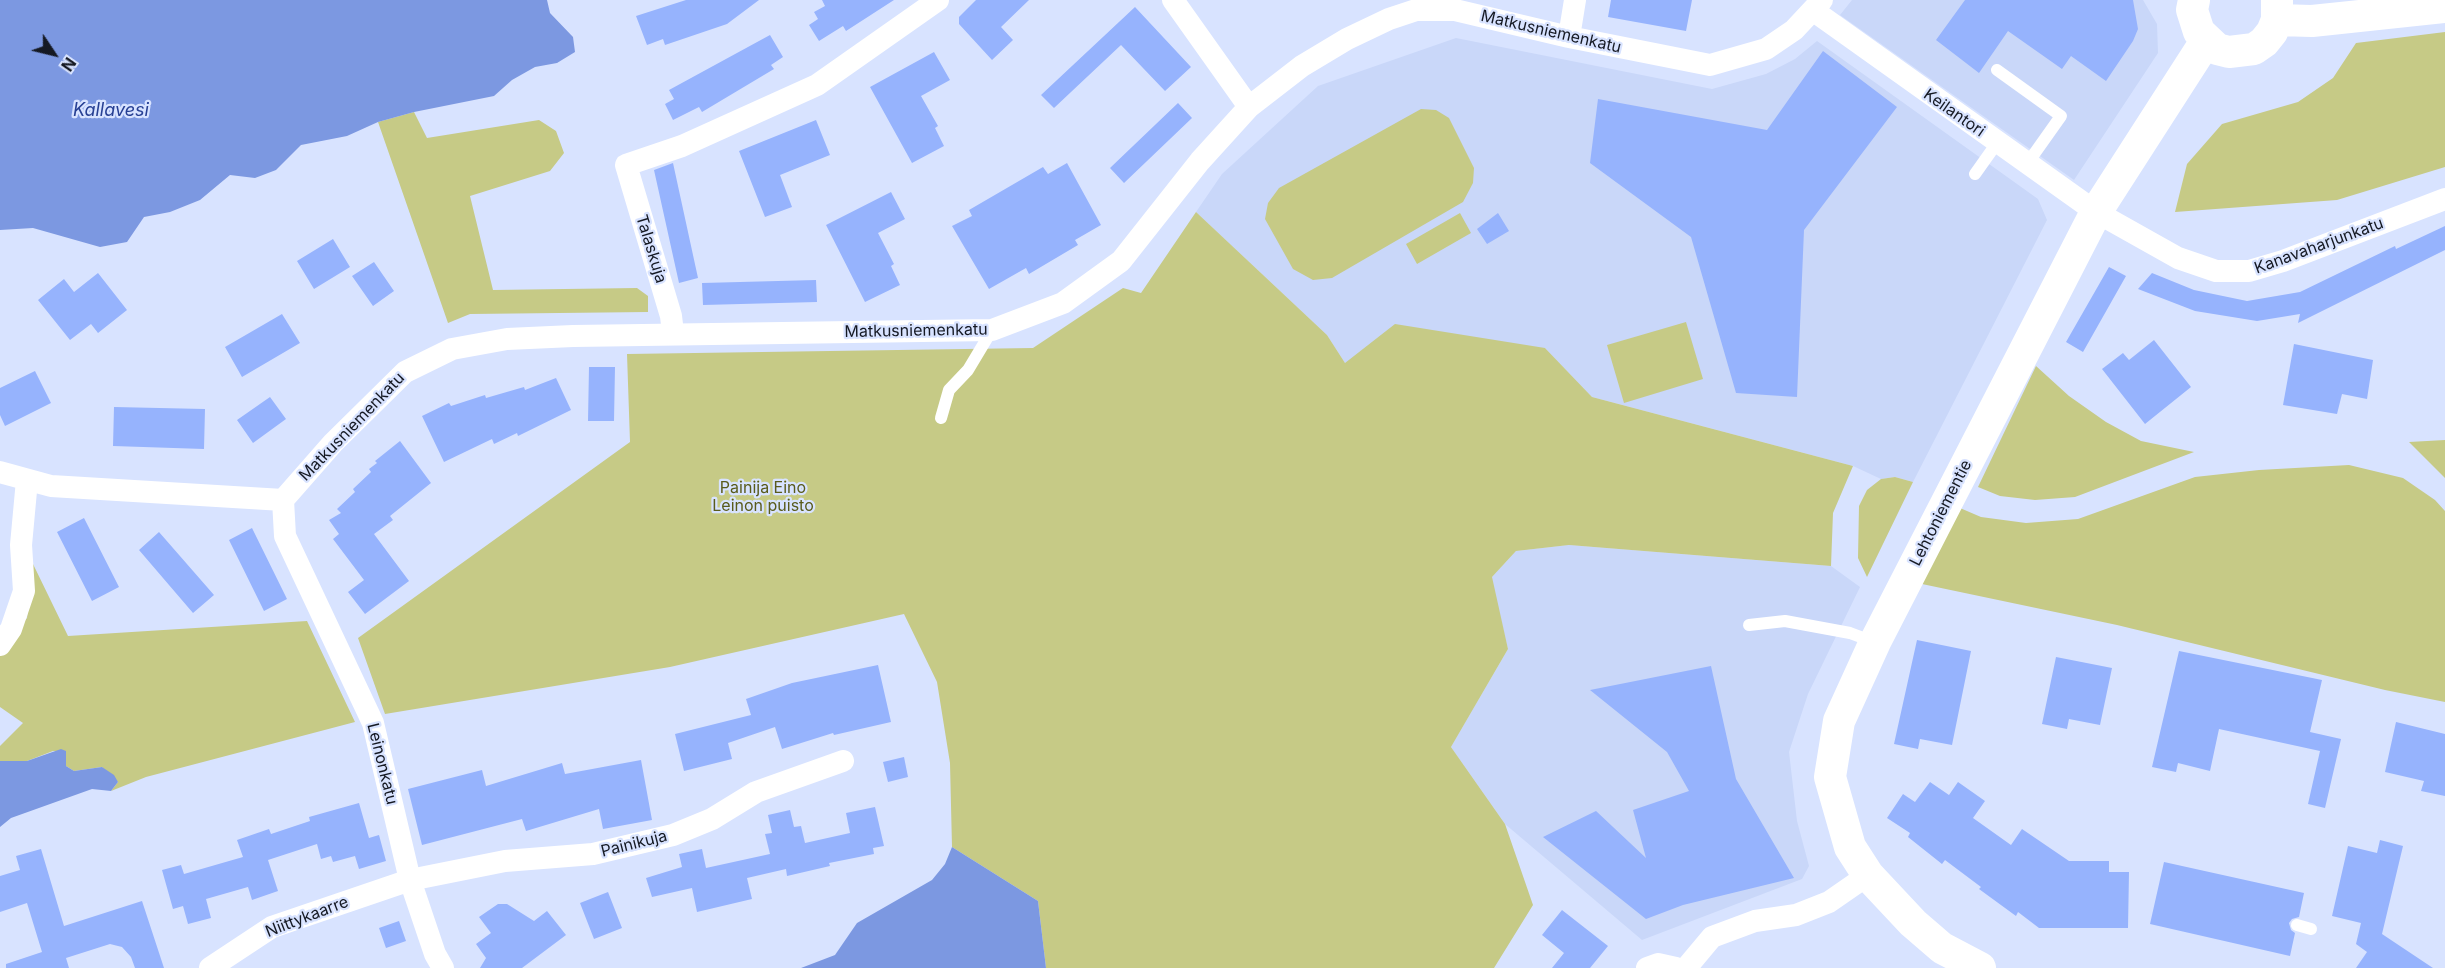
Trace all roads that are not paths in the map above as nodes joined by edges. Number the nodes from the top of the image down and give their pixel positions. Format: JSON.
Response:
{"nodes":[{"id":1,"x":938,"y":0,"type":"edge"},
{"id":2,"x":1173,"y":0,"type":"edge"},
{"id":3,"x":1575,"y":0,"type":"edge"},
{"id":4,"x":2194,"y":0,"type":"edge"},
{"id":5,"x":1818,"y":6,"type":"edge"},
{"id":6,"x":2445,"y":7,"type":"edge"},
{"id":7,"x":2277,"y":10,"type":"edge"},
{"id":8,"x":1569,"y":37,"type":"junction"},
{"id":9,"x":2206,"y":41,"type":"junction"},
{"id":10,"x":1997,"y":70,"type":"dead end"},
{"id":11,"x":1249,"y":108,"type":"junction"},
{"id":12,"x":1997,"y":143,"type":"junction"},
{"id":13,"x":2027,"y":164,"type":"junction"},
{"id":14,"x":1975,"y":174,"type":"dead end"},
{"id":15,"x":2445,"y":199,"type":"edge"},
{"id":16,"x":2096,"y":212,"type":"junction"},
{"id":17,"x":992,"y":330,"type":"junction"},
{"id":18,"x":673,"y":333,"type":"junction"},
{"id":19,"x":941,"y":418,"type":"dead end"},
{"id":20,"x":0,"y":472,"type":"edge"},
{"id":21,"x":27,"y":480,"type":"junction"},
{"id":22,"x":283,"y":500,"type":"junction"},
{"id":23,"x":1749,"y":625,"type":"dead end"},
{"id":24,"x":1875,"y":642,"type":"junction"},
{"id":25,"x":0,"y":645,"type":"edge"},
{"id":26,"x":843,"y":760,"type":"dead end"},
{"id":27,"x":1868,"y":875,"type":"junction"},
{"id":28,"x":410,"y":880,"type":"junction"},
{"id":29,"x":2297,"y":925,"type":"dead end"},
{"id":30,"x":2311,"y":929,"type":"dead end"},
{"id":31,"x":210,"y":968,"type":"edge"},
{"id":32,"x":443,"y":968,"type":"edge"},
{"id":33,"x":1647,"y":968,"type":"edge"},
{"id":34,"x":1676,"y":968,"type":"edge"},
{"id":35,"x":1686,"y":968,"type":"edge"},
{"id":36,"x":1980,"y":968,"type":"edge"}],
"edges":[{"from":1,"to":18,"type":"street","name":"Talaskuja"},
{"from":2,"to":11,"type":"street"},
{"from":3,"to":8,"type":"street"},
{"from":4,"to":9,"type":"street"},
{"from":5,"to":8,"type":"street","name":"Matkusniemenkatu"},
{"from":5,"to":12,"type":"street","name":"Keilantori"},
{"from":6,"to":7,"type":"street"},
{"from":7,"to":9,"type":"street"},
{"from":8,"to":11,"type":"street","name":"Matkusniemenkatu"},
{"from":9,"to":16,"type":"street","name":"Lehtoniementie"},
{"from":10,"to":13,"type":"lane"},
{"from":11,"to":17,"type":"street","name":"Matkusniemenkatu"},
{"from":12,"to":13,"type":"street","name":"Keilantori"},
{"from":12,"to":14,"type":"lane"},
{"from":13,"to":16,"type":"street","name":"Keilantori"},
{"from":15,"to":16,"type":"street","name":"Kanavaharjunkatu"},
{"from":16,"to":24,"type":"street","name":"Lehtoniementie"},
{"from":17,"to":18,"type":"street","name":"Matkusniemenkatu"},
{"from":17,"to":19,"type":"lane"},
{"from":18,"to":22,"type":"street","name":"Matkusniemenkatu"},
{"from":20,"to":21,"type":"street"},
{"from":21,"to":22,"type":"street"},
{"from":21,"to":25,"type":"street"},
{"from":22,"to":28,"type":"street","name":"Leinonkatu"},
{"from":23,"to":24,"type":"lane"},
{"from":24,"to":27,"type":"street","name":"Lehtoniementie"},
{"from":26,"to":28,"type":"street","name":"Painikuja"},
{"from":27,"to":35,"type":"street"},
{"from":27,"to":36,"type":"street","name":"Lehtoniementie"},
{"from":28,"to":31,"type":"street","name":"Niittykaarre"},
{"from":28,"to":32,"type":"street","name":"Leinonkatu"},
{"from":29,"to":30,"type":"lane"},
{"from":33,"to":34,"type":"street"}]}
